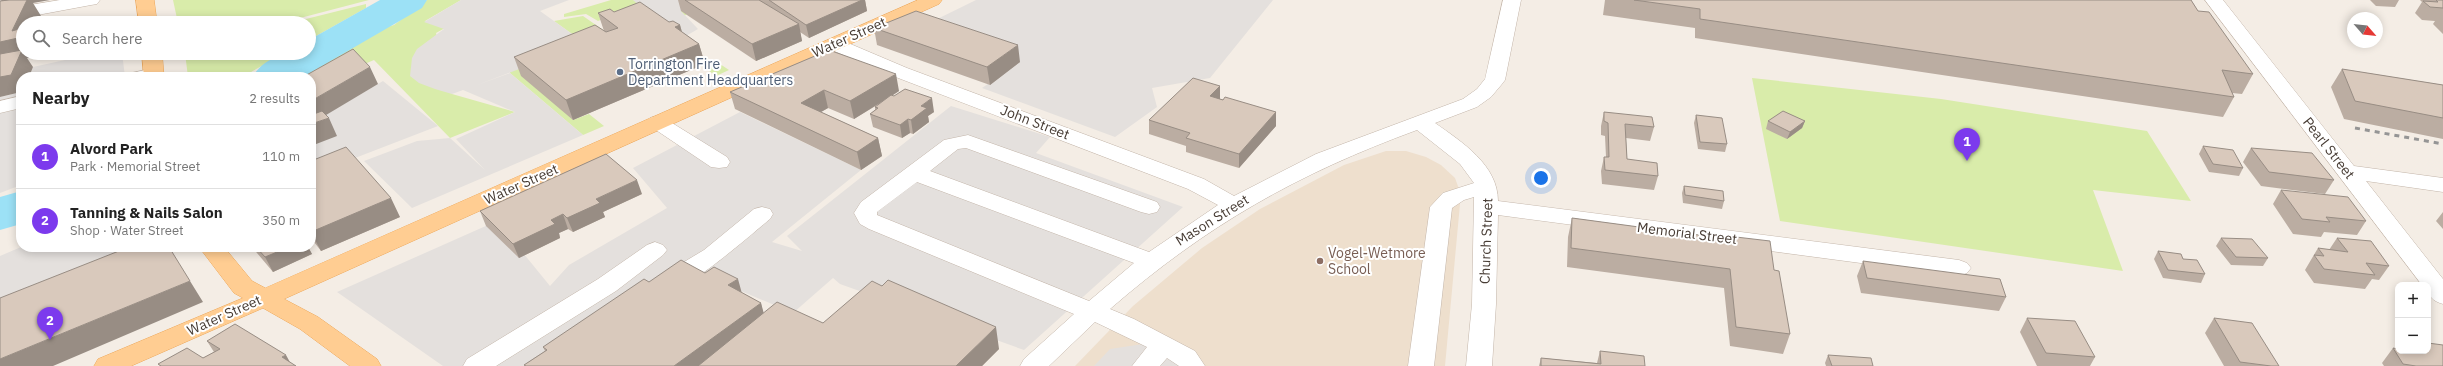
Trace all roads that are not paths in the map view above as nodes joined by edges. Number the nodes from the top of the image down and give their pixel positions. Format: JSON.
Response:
{"nodes":[{"id":1,"x":91,"y":0,"type":"edge"},
{"id":2,"x":145,"y":0,"type":"edge"},
{"id":3,"x":933,"y":0,"type":"edge"},
{"id":4,"x":1512,"y":0,"type":"edge"},
{"id":5,"x":2214,"y":0,"type":"edge"},
{"id":6,"x":0,"y":16,"type":"edge"},
{"id":7,"x":147,"y":16,"type":"edge"},
{"id":8,"x":834,"y":44,"type":"junction"},
{"id":9,"x":151,"y":60,"type":"edge"},
{"id":10,"x":150,"y":72,"type":"edge"},
{"id":11,"x":16,"y":103,"type":"edge"},
{"id":12,"x":0,"y":107,"type":"edge"},
{"id":13,"x":658,"y":122,"type":"junction"},
{"id":14,"x":1420,"y":122,"type":"junction"},
{"id":15,"x":719,"y":162,"type":"dead end"},
{"id":16,"x":914,"y":172,"type":"junction"},
{"id":17,"x":2348,"y":172,"type":"junction"},
{"id":18,"x":2443,"y":185,"type":"edge"},
{"id":19,"x":1487,"y":198,"type":"junction"},
{"id":20,"x":1234,"y":205,"type":"junction"},
{"id":21,"x":1149,"y":207,"type":"dead end"},
{"id":22,"x":762,"y":214,"type":"dead end"},
{"id":23,"x":655,"y":250,"type":"dead end"},
{"id":24,"x":215,"y":252,"type":"edge"},
{"id":25,"x":1151,"y":261,"type":"junction"},
{"id":26,"x":1959,"y":268,"type":"dead end"},
{"id":27,"x":2443,"y":296,"type":"edge"},
{"id":28,"x":646,"y":297,"type":"edge"},
{"id":29,"x":263,"y":298,"type":"junction"},
{"id":30,"x":1089,"y":312,"type":"junction"},
{"id":31,"x":1164,"y":345,"type":"junction"},
{"id":32,"x":107,"y":366,"type":"edge"},
{"id":33,"x":368,"y":366,"type":"edge"},
{"id":34,"x":476,"y":366,"type":"edge"},
{"id":35,"x":1033,"y":366,"type":"edge"},
{"id":36,"x":1145,"y":366,"type":"edge"},
{"id":37,"x":1192,"y":366,"type":"edge"},
{"id":38,"x":1421,"y":366,"type":"edge"},
{"id":39,"x":1479,"y":366,"type":"edge"}],
"edges":[{"from":1,"to":6,"type":"street"},
{"from":2,"to":7,"type":"main road"},
{"from":3,"to":8,"type":"main road","name":"Water Street"},
{"from":4,"to":14,"type":"street"},
{"from":5,"to":17,"type":"street","name":"Pearl Street"},
{"from":8,"to":13,"type":"main road","name":"Water Street"},
{"from":8,"to":20,"type":"street","name":"John Street"},
{"from":9,"to":10,"type":"main road"},
{"from":11,"to":12,"type":"street"},
{"from":13,"to":15,"type":"street"},
{"from":13,"to":29,"type":"main road","name":"Water Street"},
{"from":14,"to":19,"type":"street","name":"Church Street"},
{"from":14,"to":20,"type":"street","name":"Mason Street"},
{"from":16,"to":21,"type":"street"},
{"from":16,"to":25,"type":"street"},
{"from":16,"to":30,"type":"street"},
{"from":17,"to":18,"type":"street"},
{"from":17,"to":27,"type":"street","name":"Pearl Street"},
{"from":19,"to":26,"type":"street","name":"Memorial Street"},
{"from":19,"to":38,"type":"street","name":"Memorial Street"},
{"from":19,"to":39,"type":"street","name":"Church Street"},
{"from":20,"to":25,"type":"street","name":"Mason Street"},
{"from":22,"to":28,"type":"street"},
{"from":23,"to":34,"type":"street"},
{"from":24,"to":29,"type":"main road"},
{"from":25,"to":30,"type":"street","name":"Mason Street"},
{"from":29,"to":32,"type":"main road","name":"Water Street"},
{"from":29,"to":33,"type":"main road"},
{"from":30,"to":31,"type":"street"},
{"from":30,"to":35,"type":"street","name":"Mason Street"},
{"from":31,"to":36,"type":"street"},
{"from":31,"to":37,"type":"street"}]}
